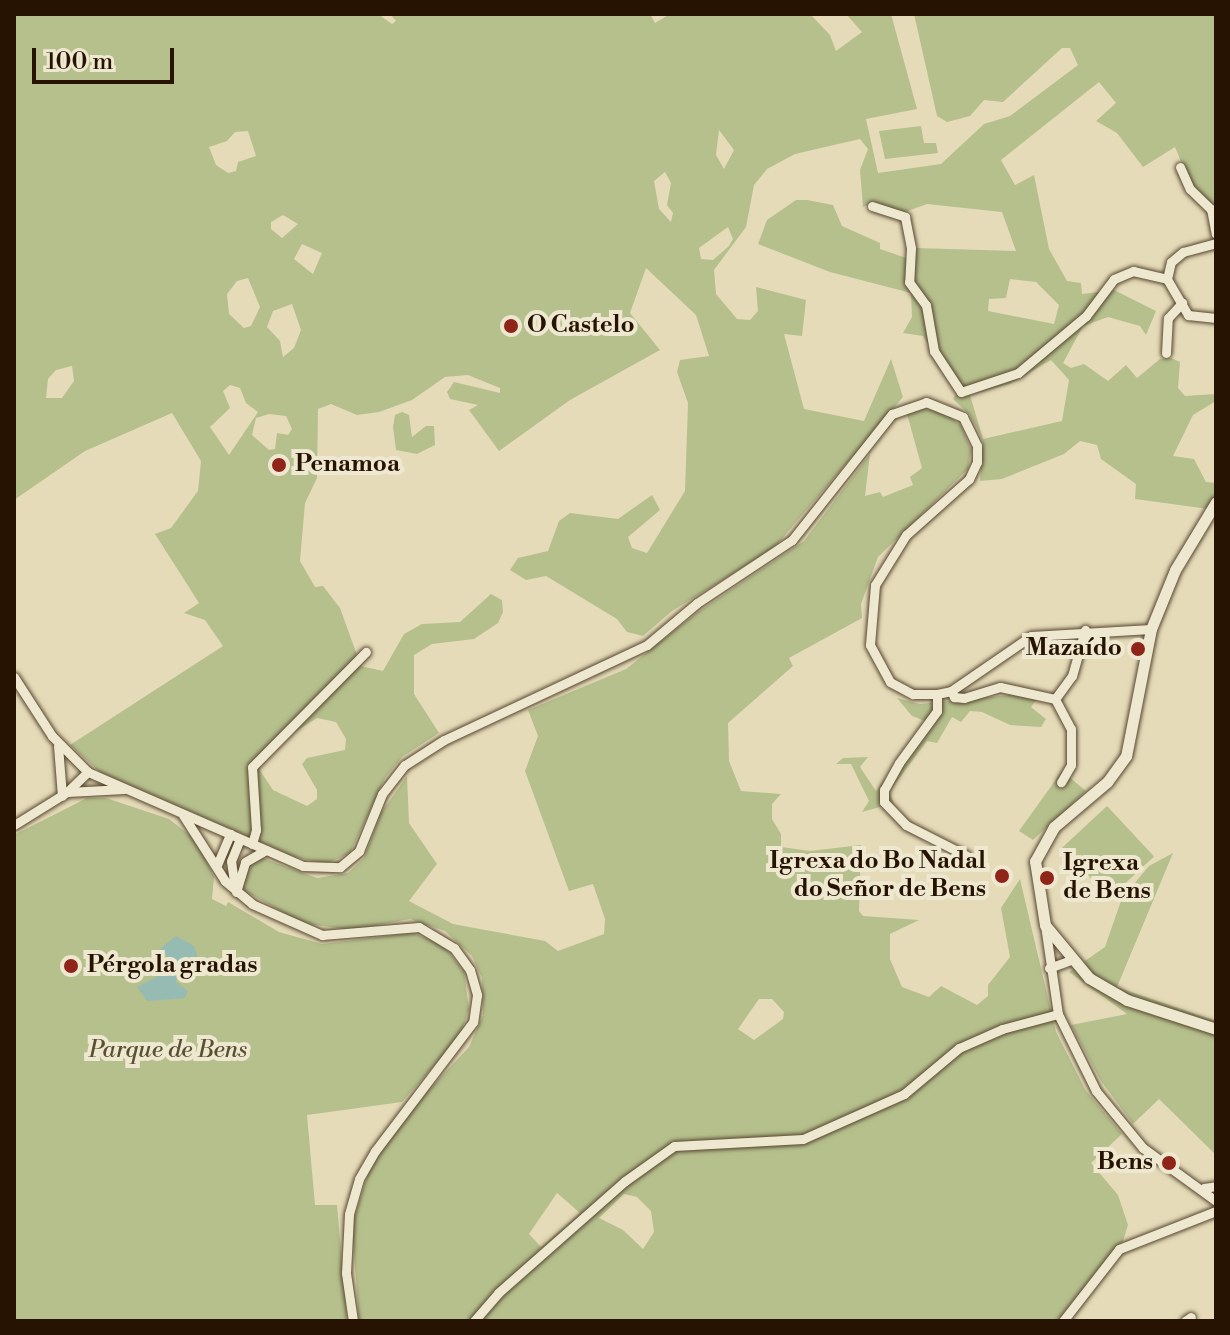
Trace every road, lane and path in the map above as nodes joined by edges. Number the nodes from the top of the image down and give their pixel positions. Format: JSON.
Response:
{"nodes":[{"id":1,"x":1180,"y":167,"type":"dead end"},
{"id":2,"x":872,"y":206,"type":"dead end"},
{"id":3,"x":1216,"y":234,"type":"edge"},
{"id":4,"x":1216,"y":243,"type":"edge"},
{"id":5,"x":1167,"y":279,"type":"junction"},
{"id":6,"x":1182,"y":303,"type":"junction"},
{"id":7,"x":1216,"y":318,"type":"edge"},
{"id":8,"x":1166,"y":353,"type":"dead end"},
{"id":9,"x":961,"y":392,"type":"junction"},
{"id":10,"x":954,"y":410,"type":"junction"},
{"id":11,"x":1216,"y":502,"type":"edge"},
{"id":12,"x":1151,"y":629,"type":"junction"},
{"id":13,"x":1085,"y":630,"type":"junction"},
{"id":14,"x":366,"y":652,"type":"dead end"},
{"id":15,"x":14,"y":677,"type":"edge"},
{"id":16,"x":951,"y":691,"type":"junction"},
{"id":17,"x":937,"y":694,"type":"junction"},
{"id":18,"x":1055,"y":699,"type":"junction"},
{"id":19,"x":52,"y":736,"type":"junction"},
{"id":20,"x":88,"y":772,"type":"junction"},
{"id":21,"x":1061,"y":782,"type":"dead end"},
{"id":22,"x":124,"y":789,"type":"junction"},
{"id":23,"x":64,"y":794,"type":"junction"},
{"id":24,"x":180,"y":811,"type":"junction"},
{"id":25,"x":14,"y":825,"type":"edge"},
{"id":26,"x":235,"y":836,"type":"junction"},
{"id":27,"x":252,"y":844,"type":"junction"},
{"id":28,"x":266,"y":850,"type":"junction"},
{"id":29,"x":967,"y":856,"type":"dead end"},
{"id":30,"x":217,"y":868,"type":"junction"},
{"id":31,"x":236,"y":892,"type":"junction"},
{"id":32,"x":1051,"y":947,"type":"junction"},
{"id":33,"x":1071,"y":960,"type":"junction"},
{"id":34,"x":1049,"y":968,"type":"junction"},
{"id":35,"x":1058,"y":1014,"type":"junction"},
{"id":36,"x":1216,"y":1029,"type":"edge"},
{"id":37,"x":1216,"y":1186,"type":"edge"},
{"id":38,"x":1204,"y":1188,"type":"junction"},
{"id":39,"x":1216,"y":1201,"type":"edge"},
{"id":40,"x":1216,"y":1211,"type":"edge"},
{"id":41,"x":353,"y":1321,"type":"edge"},
{"id":42,"x":474,"y":1321,"type":"edge"},
{"id":43,"x":1063,"y":1321,"type":"edge"}],
"edges":[{"from":1,"to":3,"type":"street"},
{"from":2,"to":9,"type":"street"},
{"from":4,"to":5,"type":"street"},
{"from":5,"to":6,"type":"street"},
{"from":5,"to":9,"type":"street"},
{"from":6,"to":7,"type":"street"},
{"from":6,"to":8,"type":"street"},
{"from":9,"to":10,"type":"street"},
{"from":10,"to":17,"type":"street"},
{"from":10,"to":28,"type":"street"},
{"from":11,"to":12,"type":"street"},
{"from":12,"to":13,"type":"street"},
{"from":12,"to":32,"type":"street"},
{"from":13,"to":16,"type":"street"},
{"from":13,"to":18,"type":"street"},
{"from":14,"to":27,"type":"street"},
{"from":15,"to":19,"type":"street"},
{"from":16,"to":17,"type":"street"},
{"from":16,"to":18,"type":"street"},
{"from":17,"to":29,"type":"street"},
{"from":18,"to":21,"type":"street"},
{"from":19,"to":20,"type":"street"},
{"from":19,"to":23,"type":"street"},
{"from":20,"to":22,"type":"street"},
{"from":20,"to":23,"type":"street"},
{"from":22,"to":23,"type":"street"},
{"from":22,"to":24,"type":"street"},
{"from":23,"to":25,"type":"street"},
{"from":24,"to":26,"type":"street"},
{"from":24,"to":30,"type":"street"},
{"from":26,"to":27,"type":"street"},
{"from":26,"to":30,"type":"street"},
{"from":26,"to":31,"type":"street"},
{"from":27,"to":28,"type":"street"},
{"from":28,"to":31,"type":"street"},
{"from":30,"to":31,"type":"street"},
{"from":31,"to":41,"type":"street"},
{"from":32,"to":33,"type":"street"},
{"from":32,"to":34,"type":"street"},
{"from":33,"to":34,"type":"street"},
{"from":33,"to":36,"type":"street"},
{"from":34,"to":35,"type":"street"},
{"from":35,"to":38,"type":"street"},
{"from":35,"to":42,"type":"street"},
{"from":37,"to":38,"type":"street"},
{"from":38,"to":39,"type":"street"},
{"from":40,"to":43,"type":"street"}]}
